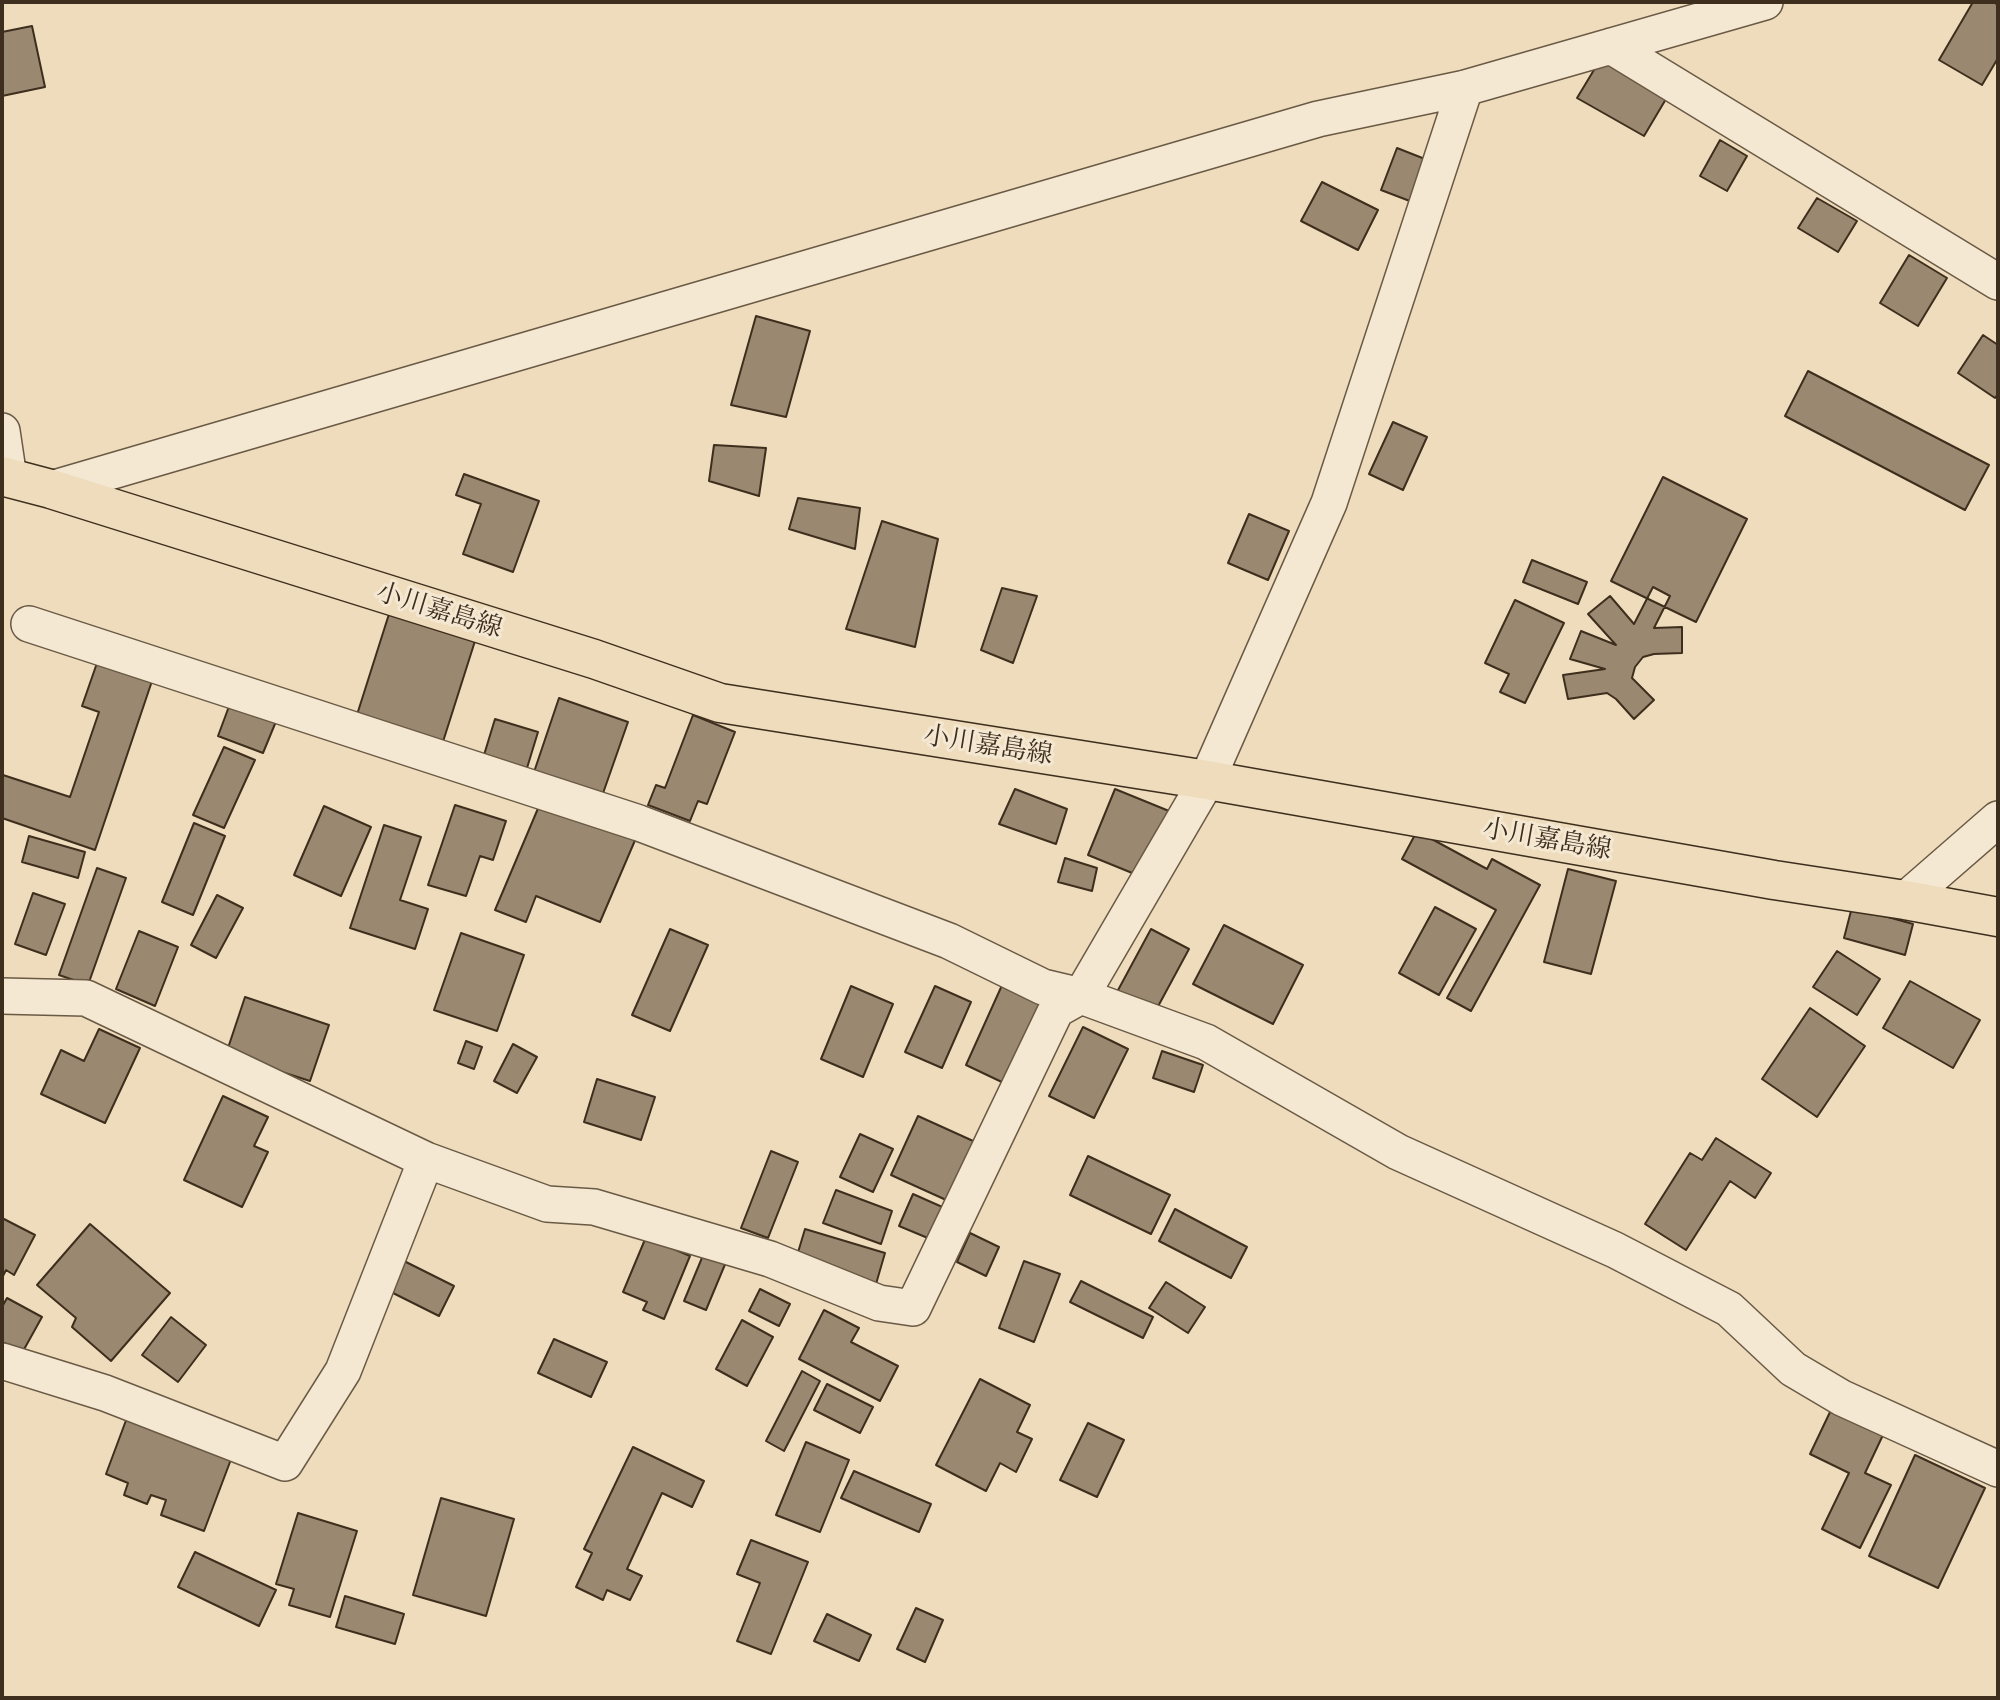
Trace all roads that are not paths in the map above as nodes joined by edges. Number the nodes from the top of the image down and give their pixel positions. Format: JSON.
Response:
{"nodes":[{"id":1,"x":1765,"y":2,"type":"edge"},
{"id":2,"x":1611,"y":46,"type":"junction"},
{"id":3,"x":1465,"y":88,"type":"junction"},
{"id":4,"x":1998,"y":282,"type":"edge"},
{"id":5,"x":2,"y":431,"type":"edge"},
{"id":6,"x":6,"y":477,"type":"edge"},
{"id":7,"x":51,"y":489,"type":"junction"},
{"id":8,"x":29,"y":624,"type":"dead end"},
{"id":9,"x":1207,"y":780,"type":"junction"},
{"id":10,"x":1998,"y":819,"type":"edge"},
{"id":11,"x":1905,"y":900,"type":"junction"},
{"id":12,"x":1998,"y":917,"type":"edge"},
{"id":13,"x":2,"y":996,"type":"edge"},
{"id":14,"x":1081,"y":996,"type":"junction"},
{"id":15,"x":426,"y":1160,"type":"junction"},
{"id":16,"x":2,"y":1361,"type":"edge"},
{"id":17,"x":1998,"y":1469,"type":"edge"}],
"edges":[{"from":1,"to":2,"type":"street"},
{"from":2,"to":3,"type":"street"},
{"from":2,"to":4,"type":"street"},
{"from":3,"to":7,"type":"street"},
{"from":3,"to":9,"type":"street"},
{"from":5,"to":6,"type":"street"},
{"from":6,"to":7,"type":"main road","name":"小川嘉島線"},
{"from":7,"to":9,"type":"main road","name":"小川嘉島線"},
{"from":8,"to":14,"type":"street"},
{"from":9,"to":11,"type":"main road","name":"小川嘉島線"},
{"from":9,"to":14,"type":"street"},
{"from":10,"to":11,"type":"street"},
{"from":11,"to":12,"type":"main road","name":"小川嘉島線"},
{"from":13,"to":15,"type":"street"},
{"from":14,"to":15,"type":"street"},
{"from":14,"to":17,"type":"street"},
{"from":15,"to":16,"type":"street"}]}
